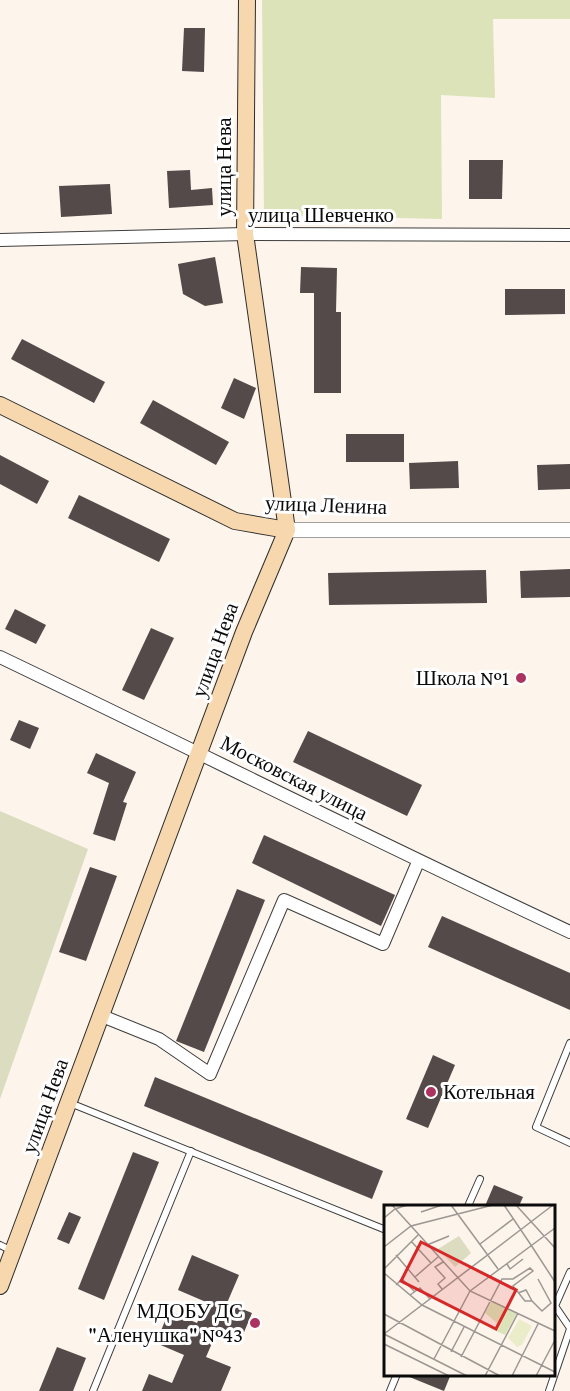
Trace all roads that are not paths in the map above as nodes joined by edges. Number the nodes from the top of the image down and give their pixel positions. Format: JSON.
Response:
{"nodes":[{"id":1,"x":247,"y":0,"type":"edge"},
{"id":2,"x":245,"y":234,"type":"junction"},
{"id":3,"x":570,"y":235,"type":"edge"},
{"id":4,"x":0,"y":240,"type":"edge"},
{"id":5,"x":0,"y":405,"type":"edge"},
{"id":6,"x":287,"y":530,"type":"junction"},
{"id":7,"x":570,"y":530,"type":"edge"},
{"id":8,"x":0,"y":657,"type":"edge"},
{"id":9,"x":201,"y":753,"type":"junction"},
{"id":10,"x":418,"y":862,"type":"junction"},
{"id":11,"x":570,"y":932,"type":"edge"},
{"id":12,"x":102,"y":1016,"type":"junction"},
{"id":13,"x":570,"y":1043,"type":"edge"},
{"id":14,"x":70,"y":1103,"type":"junction"},
{"id":15,"x":570,"y":1143,"type":"edge"},
{"id":16,"x":191,"y":1151,"type":"junction"},
{"id":17,"x":480,"y":1179,"type":"dead end"},
{"id":18,"x":468,"y":1205,"type":"edge"},
{"id":19,"x":384,"y":1229,"type":"edge"},
{"id":20,"x":7,"y":1248,"type":"edge"},
{"id":21,"x":570,"y":1272,"type":"edge"},
{"id":22,"x":0,"y":1286,"type":"edge"},
{"id":23,"x":570,"y":1329,"type":"edge"},
{"id":24,"x":555,"y":1373,"type":"edge"},
{"id":25,"x":396,"y":1376,"type":"edge"},
{"id":26,"x":554,"y":1376,"type":"edge"},
{"id":27,"x":93,"y":1391,"type":"edge"},
{"id":28,"x":390,"y":1391,"type":"edge"},
{"id":29,"x":549,"y":1391,"type":"edge"}],
"edges":[{"from":1,"to":2,"type":"main road","name":"улица Нева"},
{"from":2,"to":3,"type":"street","name":"улица Шевченко"},
{"from":2,"to":4,"type":"street","name":"улица Шевченко"},
{"from":2,"to":6,"type":"main road","name":"улица Нева"},
{"from":5,"to":6,"type":"main road","name":"улица Ленина"},
{"from":6,"to":7,"type":"street","name":"улица Ленина"},
{"from":6,"to":9,"type":"main road","name":"улица Нева"},
{"from":8,"to":9,"type":"street","name":"Московская улица"},
{"from":9,"to":10,"type":"street","name":"Московская улица"},
{"from":9,"to":12,"type":"main road","name":"улица Нева"},
{"from":10,"to":11,"type":"street","name":"Московская улица"},
{"from":10,"to":12,"type":"street"},
{"from":12,"to":14,"type":"main road","name":"улица Нева"},
{"from":13,"to":15,"type":"lane"},
{"from":14,"to":16,"type":"lane"},
{"from":14,"to":20,"type":"main road","name":"улица Нева"},
{"from":16,"to":19,"type":"lane"},
{"from":16,"to":27,"type":"lane"},
{"from":17,"to":18,"type":"lane"},
{"from":20,"to":22,"type":"main road","name":"улица Нева"},
{"from":21,"to":23,"type":"lane"},
{"from":23,"to":24,"type":"lane"},
{"from":25,"to":28,"type":"lane"},
{"from":26,"to":29,"type":"lane"}]}
